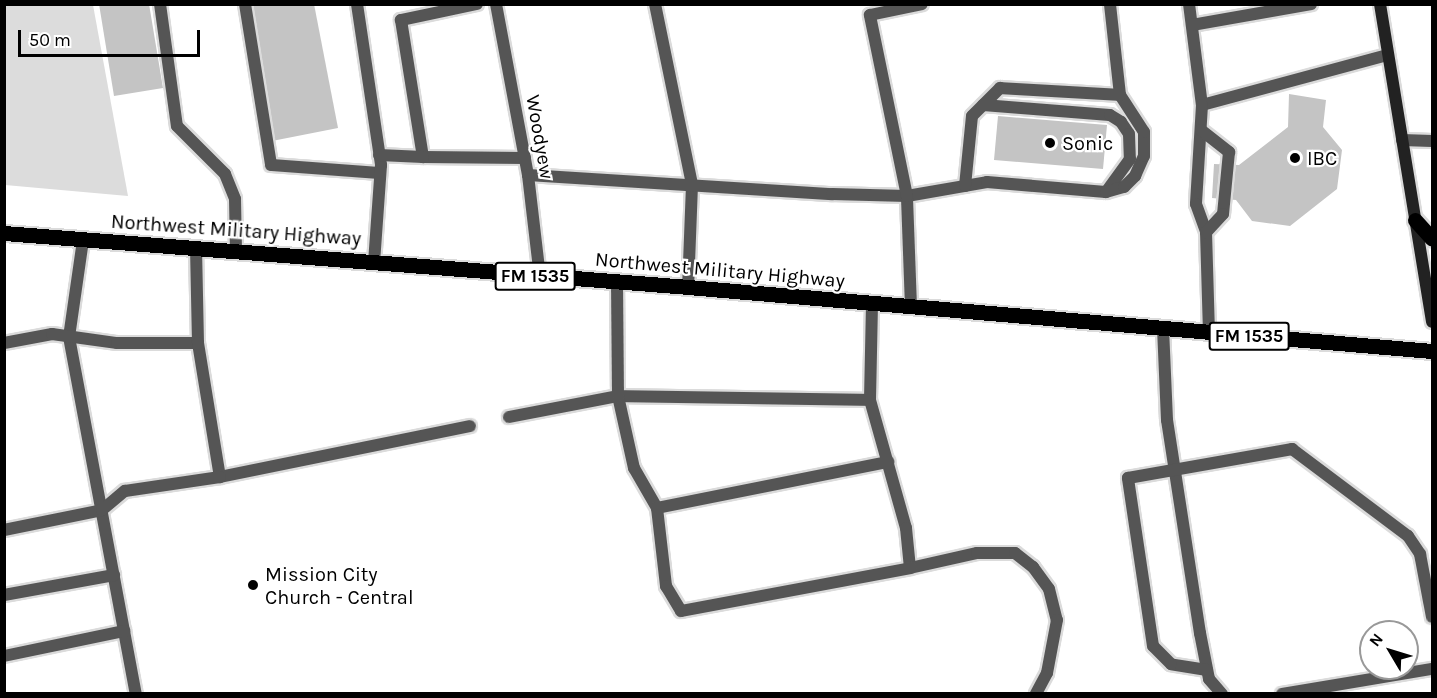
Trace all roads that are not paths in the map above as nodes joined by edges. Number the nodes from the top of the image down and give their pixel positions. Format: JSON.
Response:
{"nodes":[{"id":1,"x":160,"y":4,"type":"edge"},
{"id":2,"x":244,"y":4,"type":"edge"},
{"id":3,"x":357,"y":4,"type":"edge"},
{"id":4,"x":477,"y":4,"type":"edge"},
{"id":5,"x":496,"y":4,"type":"edge"},
{"id":6,"x":655,"y":4,"type":"edge"},
{"id":7,"x":922,"y":4,"type":"edge"},
{"id":8,"x":1110,"y":4,"type":"edge"},
{"id":9,"x":1189,"y":4,"type":"edge"},
{"id":10,"x":1311,"y":4,"type":"edge"},
{"id":11,"x":1380,"y":4,"type":"edge"},
{"id":12,"x":869,"y":10,"type":"edge"},
{"id":13,"x":1192,"y":25,"type":"junction"},
{"id":14,"x":1387,"y":56,"type":"junction"},
{"id":15,"x":1120,"y":95,"type":"junction"},
{"id":16,"x":982,"y":105,"type":"junction"},
{"id":17,"x":1202,"y":105,"type":"junction"},
{"id":18,"x":1202,"y":130,"type":"junction"},
{"id":19,"x":1402,"y":140,"type":"junction"},
{"id":20,"x":1432,"y":141,"type":"edge"},
{"id":21,"x":380,"y":155,"type":"junction"},
{"id":22,"x":423,"y":157,"type":"junction"},
{"id":23,"x":525,"y":158,"type":"junction"},
{"id":24,"x":380,"y":173,"type":"junction"},
{"id":25,"x":528,"y":174,"type":"junction"},
{"id":26,"x":692,"y":185,"type":"junction"},
{"id":27,"x":965,"y":186,"type":"junction"},
{"id":28,"x":1106,"y":192,"type":"junction"},
{"id":29,"x":907,"y":196,"type":"junction"},
{"id":30,"x":1415,"y":220,"type":"junction"},
{"id":31,"x":1206,"y":232,"type":"junction"},
{"id":32,"x":4,"y":233,"type":"edge"},
{"id":33,"x":1432,"y":239,"type":"edge"},
{"id":34,"x":83,"y":240,"type":"junction"},
{"id":35,"x":196,"y":248,"type":"junction"},
{"id":36,"x":236,"y":252,"type":"junction"},
{"id":37,"x":374,"y":262,"type":"junction"},
{"id":38,"x":540,"y":277,"type":"junction"},
{"id":39,"x":617,"y":282,"type":"junction"},
{"id":40,"x":688,"y":286,"type":"junction"},
{"id":41,"x":872,"y":304,"type":"junction"},
{"id":42,"x":911,"y":307,"type":"junction"},
{"id":43,"x":1432,"y":322,"type":"edge"},
{"id":44,"x":1163,"y":328,"type":"junction"},
{"id":45,"x":1209,"y":332,"type":"junction"},
{"id":46,"x":69,"y":337,"type":"junction"},
{"id":47,"x":4,"y":343,"type":"edge"},
{"id":48,"x":198,"y":343,"type":"junction"},
{"id":49,"x":1432,"y":351,"type":"edge"},
{"id":50,"x":618,"y":396,"type":"junction"},
{"id":51,"x":870,"y":400,"type":"junction"},
{"id":52,"x":509,"y":417,"type":"dead end"},
{"id":53,"x":470,"y":426,"type":"dead end"},
{"id":54,"x":888,"y":462,"type":"junction"},
{"id":55,"x":1175,"y":469,"type":"junction"},
{"id":56,"x":220,"y":477,"type":"junction"},
{"id":57,"x":657,"y":508,"type":"junction"},
{"id":58,"x":102,"y":510,"type":"junction"},
{"id":59,"x":4,"y":530,"type":"edge"},
{"id":60,"x":910,"y":568,"type":"junction"},
{"id":61,"x":114,"y":575,"type":"junction"},
{"id":62,"x":4,"y":595,"type":"edge"},
{"id":63,"x":1432,"y":617,"type":"edge"},
{"id":64,"x":124,"y":631,"type":"junction"},
{"id":65,"x":4,"y":656,"type":"edge"},
{"id":66,"x":1432,"y":669,"type":"edge"},
{"id":67,"x":1207,"y":670,"type":"junction"},
{"id":68,"x":136,"y":693,"type":"edge"},
{"id":69,"x":1036,"y":693,"type":"edge"},
{"id":70,"x":1222,"y":693,"type":"edge"},
{"id":71,"x":1282,"y":693,"type":"edge"}],
"edges":[{"from":1,"to":36,"type":"street"},
{"from":2,"to":24,"type":"street"},
{"from":3,"to":21,"type":"street"},
{"from":4,"to":22,"type":"street"},
{"from":5,"to":23,"type":"street","name":"Woodyew"},
{"from":6,"to":26,"type":"street"},
{"from":7,"to":12,"type":"street"},
{"from":8,"to":15,"type":"street"},
{"from":9,"to":13,"type":"street"},
{"from":10,"to":13,"type":"street"},
{"from":11,"to":14,"type":"main road"},
{"from":12,"to":29,"type":"street"},
{"from":13,"to":17,"type":"street"},
{"from":14,"to":17,"type":"street"},
{"from":14,"to":19,"type":"main road"},
{"from":15,"to":16,"type":"street"},
{"from":15,"to":28,"type":"street"},
{"from":16,"to":27,"type":"street"},
{"from":16,"to":28,"type":"street"},
{"from":17,"to":18,"type":"street"},
{"from":18,"to":31,"type":"street"},
{"from":18,"to":31,"type":"street"},
{"from":19,"to":20,"type":"street"},
{"from":19,"to":30,"type":"main road"},
{"from":21,"to":22,"type":"street"},
{"from":21,"to":24,"type":"street"},
{"from":22,"to":23,"type":"street"},
{"from":23,"to":25,"type":"street","name":"Woodyew"},
{"from":24,"to":37,"type":"street"},
{"from":25,"to":26,"type":"street"},
{"from":25,"to":38,"type":"street","name":"Woodyew"},
{"from":26,"to":29,"type":"street"},
{"from":26,"to":40,"type":"street"},
{"from":27,"to":28,"type":"street"},
{"from":27,"to":29,"type":"street"},
{"from":29,"to":42,"type":"street"},
{"from":30,"to":33,"type":"main road"},
{"from":30,"to":43,"type":"main road"},
{"from":31,"to":45,"type":"street"},
{"from":32,"to":34,"type":"main road","name":"Northwest Military Highway","number":"FM 1535"},
{"from":34,"to":35,"type":"main road","name":"Northwest Military Highway","number":"FM 1535"},
{"from":34,"to":46,"type":"street"},
{"from":35,"to":36,"type":"main road","name":"Northwest Military Highway","number":"FM 1535"},
{"from":35,"to":48,"type":"street"},
{"from":36,"to":37,"type":"main road","name":"Northwest Military Highway","number":"FM 1535"},
{"from":37,"to":38,"type":"main road","name":"Northwest Military Highway","number":"FM 1535"},
{"from":38,"to":39,"type":"main road","name":"Northwest Military Highway","number":"FM 1535"},
{"from":39,"to":40,"type":"main road","name":"Northwest Military Highway","number":"FM 1535"},
{"from":39,"to":50,"type":"street"},
{"from":40,"to":41,"type":"main road","name":"Northwest Military Highway","number":"FM 1535"},
{"from":41,"to":42,"type":"main road","name":"Northwest Military Highway","number":"FM 1535"},
{"from":41,"to":51,"type":"street"},
{"from":42,"to":44,"type":"main road","name":"Northwest Military Highway","number":"FM 1535"},
{"from":44,"to":45,"type":"main road","name":"Northwest Military Highway","number":"FM 1535"},
{"from":44,"to":55,"type":"street"},
{"from":45,"to":49,"type":"main road","name":"Northwest Military Highway","number":"FM 1535"},
{"from":46,"to":47,"type":"street"},
{"from":46,"to":48,"type":"street"},
{"from":46,"to":58,"type":"street"},
{"from":48,"to":56,"type":"street"},
{"from":50,"to":51,"type":"street"},
{"from":50,"to":52,"type":"street"},
{"from":50,"to":57,"type":"street"},
{"from":51,"to":54,"type":"street"},
{"from":53,"to":56,"type":"street"},
{"from":54,"to":57,"type":"street"},
{"from":54,"to":60,"type":"street"},
{"from":55,"to":63,"type":"street"},
{"from":55,"to":67,"type":"street"},
{"from":55,"to":67,"type":"street"},
{"from":56,"to":58,"type":"street"},
{"from":57,"to":60,"type":"street"},
{"from":58,"to":59,"type":"street"},
{"from":58,"to":61,"type":"street"},
{"from":60,"to":69,"type":"street"},
{"from":61,"to":62,"type":"street"},
{"from":61,"to":64,"type":"street"},
{"from":64,"to":65,"type":"street"},
{"from":64,"to":68,"type":"street"},
{"from":66,"to":71,"type":"street"},
{"from":67,"to":70,"type":"street"}]}
